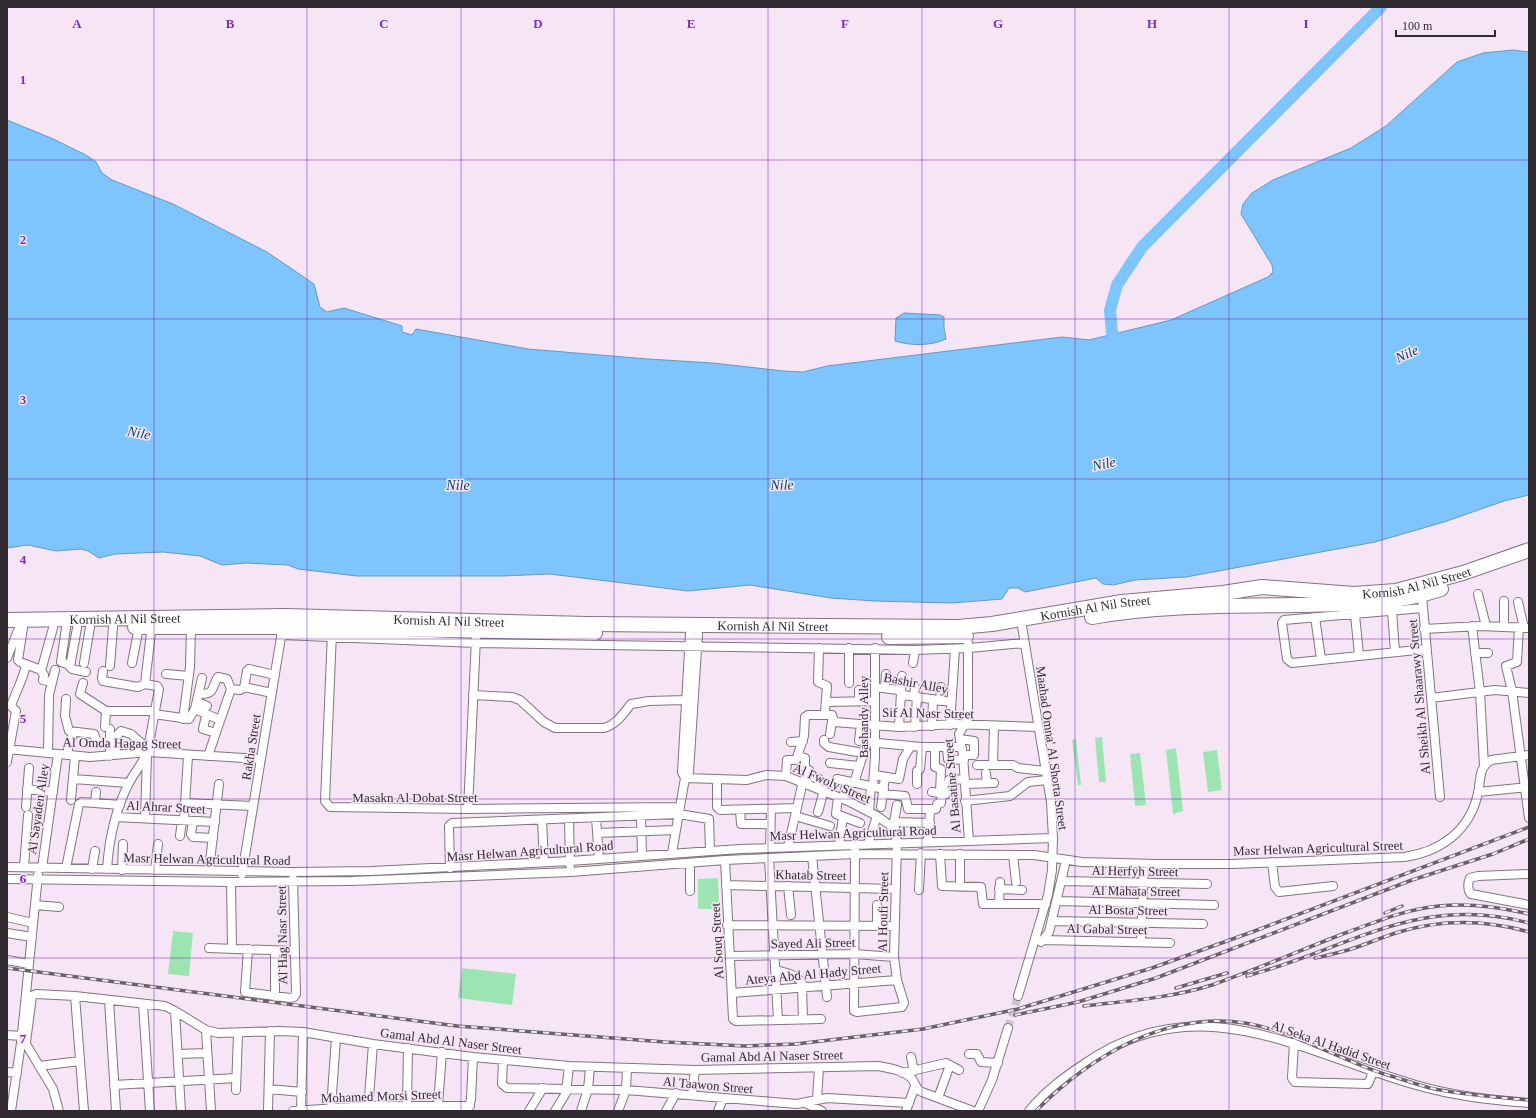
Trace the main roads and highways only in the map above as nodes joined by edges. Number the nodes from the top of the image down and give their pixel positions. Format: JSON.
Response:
{"nodes":[{"id":1,"x":1529,"y":550,"type":"edge"},
{"id":2,"x":1529,"y":560,"type":"edge"},
{"id":3,"x":1254,"y":588,"type":"junction"},
{"id":4,"x":1280,"y":588,"type":"junction"},
{"id":5,"x":1268,"y":605,"type":"junction"},
{"id":6,"x":7,"y":620,"type":"edge"},
{"id":7,"x":147,"y":624,"type":"junction"},
{"id":8,"x":377,"y":625,"type":"junction"},
{"id":9,"x":283,"y":626,"type":"junction"},
{"id":10,"x":16,"y":628,"type":"edge"},
{"id":11,"x":1022,"y":631,"type":"junction"}],
"edges":[{"from":1,"to":4,"type":"highway","name":"Kornish Al Nil Street"},
{"from":2,"to":5,"type":"highway","name":"Kornish Al Nil Street"},
{"from":3,"to":4,"type":"highway","name":"Kornish Al Nil Street"},
{"from":3,"to":5,"type":"highway"},
{"from":3,"to":11,"type":"highway","name":"Kornish Al Nil Street"},
{"from":4,"to":5,"type":"highway"},
{"from":5,"to":11,"type":"highway","name":"Kornish Al Nil Street"},
{"from":6,"to":7,"type":"highway","name":"Kornish Al Nil Street"},
{"from":7,"to":9,"type":"highway","name":"Kornish Al Nil Street"},
{"from":7,"to":9,"type":"highway","name":"Kornish Al Nil Street"},
{"from":7,"to":10,"type":"highway","name":"Kornish Al Nil Street"},
{"from":8,"to":9,"type":"highway","name":"Kornish Al Nil Street"},
{"from":8,"to":9,"type":"highway","name":"Kornish Al Nil Street"},
{"from":8,"to":11,"type":"highway","name":"Kornish Al Nil Street"},
{"from":8,"to":11,"type":"highway","name":"Kornish Al Nil Street"}]}
